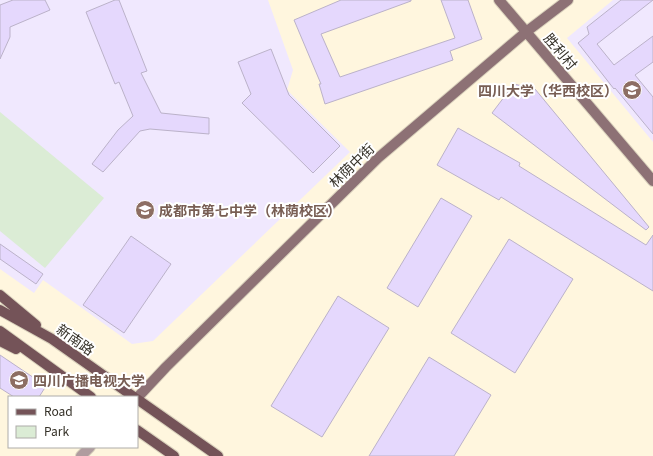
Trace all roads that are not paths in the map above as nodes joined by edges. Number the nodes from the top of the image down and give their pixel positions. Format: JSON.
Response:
{"nodes":[{"id":1,"x":500,"y":0,"type":"edge"},
{"id":2,"x":568,"y":0,"type":"edge"},
{"id":3,"x":526,"y":32,"type":"junction"},
{"id":4,"x":653,"y":181,"type":"edge"},
{"id":5,"x":0,"y":296,"type":"edge"},
{"id":6,"x":0,"y":310,"type":"edge"},
{"id":7,"x":0,"y":332,"type":"edge"},
{"id":8,"x":52,"y":339,"type":"junction"},
{"id":9,"x":0,"y":341,"type":"edge"},
{"id":10,"x":38,"y":360,"type":"junction"},
{"id":11,"x":90,"y":396,"type":"edge"},
{"id":12,"x":133,"y":396,"type":"edge"},
{"id":13,"x":138,"y":398,"type":"edge"},
{"id":14,"x":138,"y":400,"type":"edge"},
{"id":15,"x":138,"y":431,"type":"edge"},
{"id":16,"x":89,"y":448,"type":"edge"},
{"id":17,"x":81,"y":456,"type":"edge"},
{"id":18,"x":174,"y":456,"type":"edge"},
{"id":19,"x":218,"y":456,"type":"edge"}],
"edges":[{"from":1,"to":3,"type":"street","name":"胜利村"},
{"from":2,"to":3,"type":"street","name":"林荫中街"},
{"from":3,"to":4,"type":"street","name":"胜利村"},
{"from":3,"to":13,"type":"street","name":"林荫中街"},
{"from":5,"to":8,"type":"main road"},
{"from":6,"to":8,"type":"main road","name":"新南路"},
{"from":7,"to":10,"type":"main road"},
{"from":8,"to":12,"type":"main road","name":"新南路"},
{"from":9,"to":10,"type":"main road"},
{"from":10,"to":11,"type":"main road"},
{"from":14,"to":19,"type":"main road"},
{"from":15,"to":18,"type":"main road"},
{"from":16,"to":17,"type":"street"}]}
